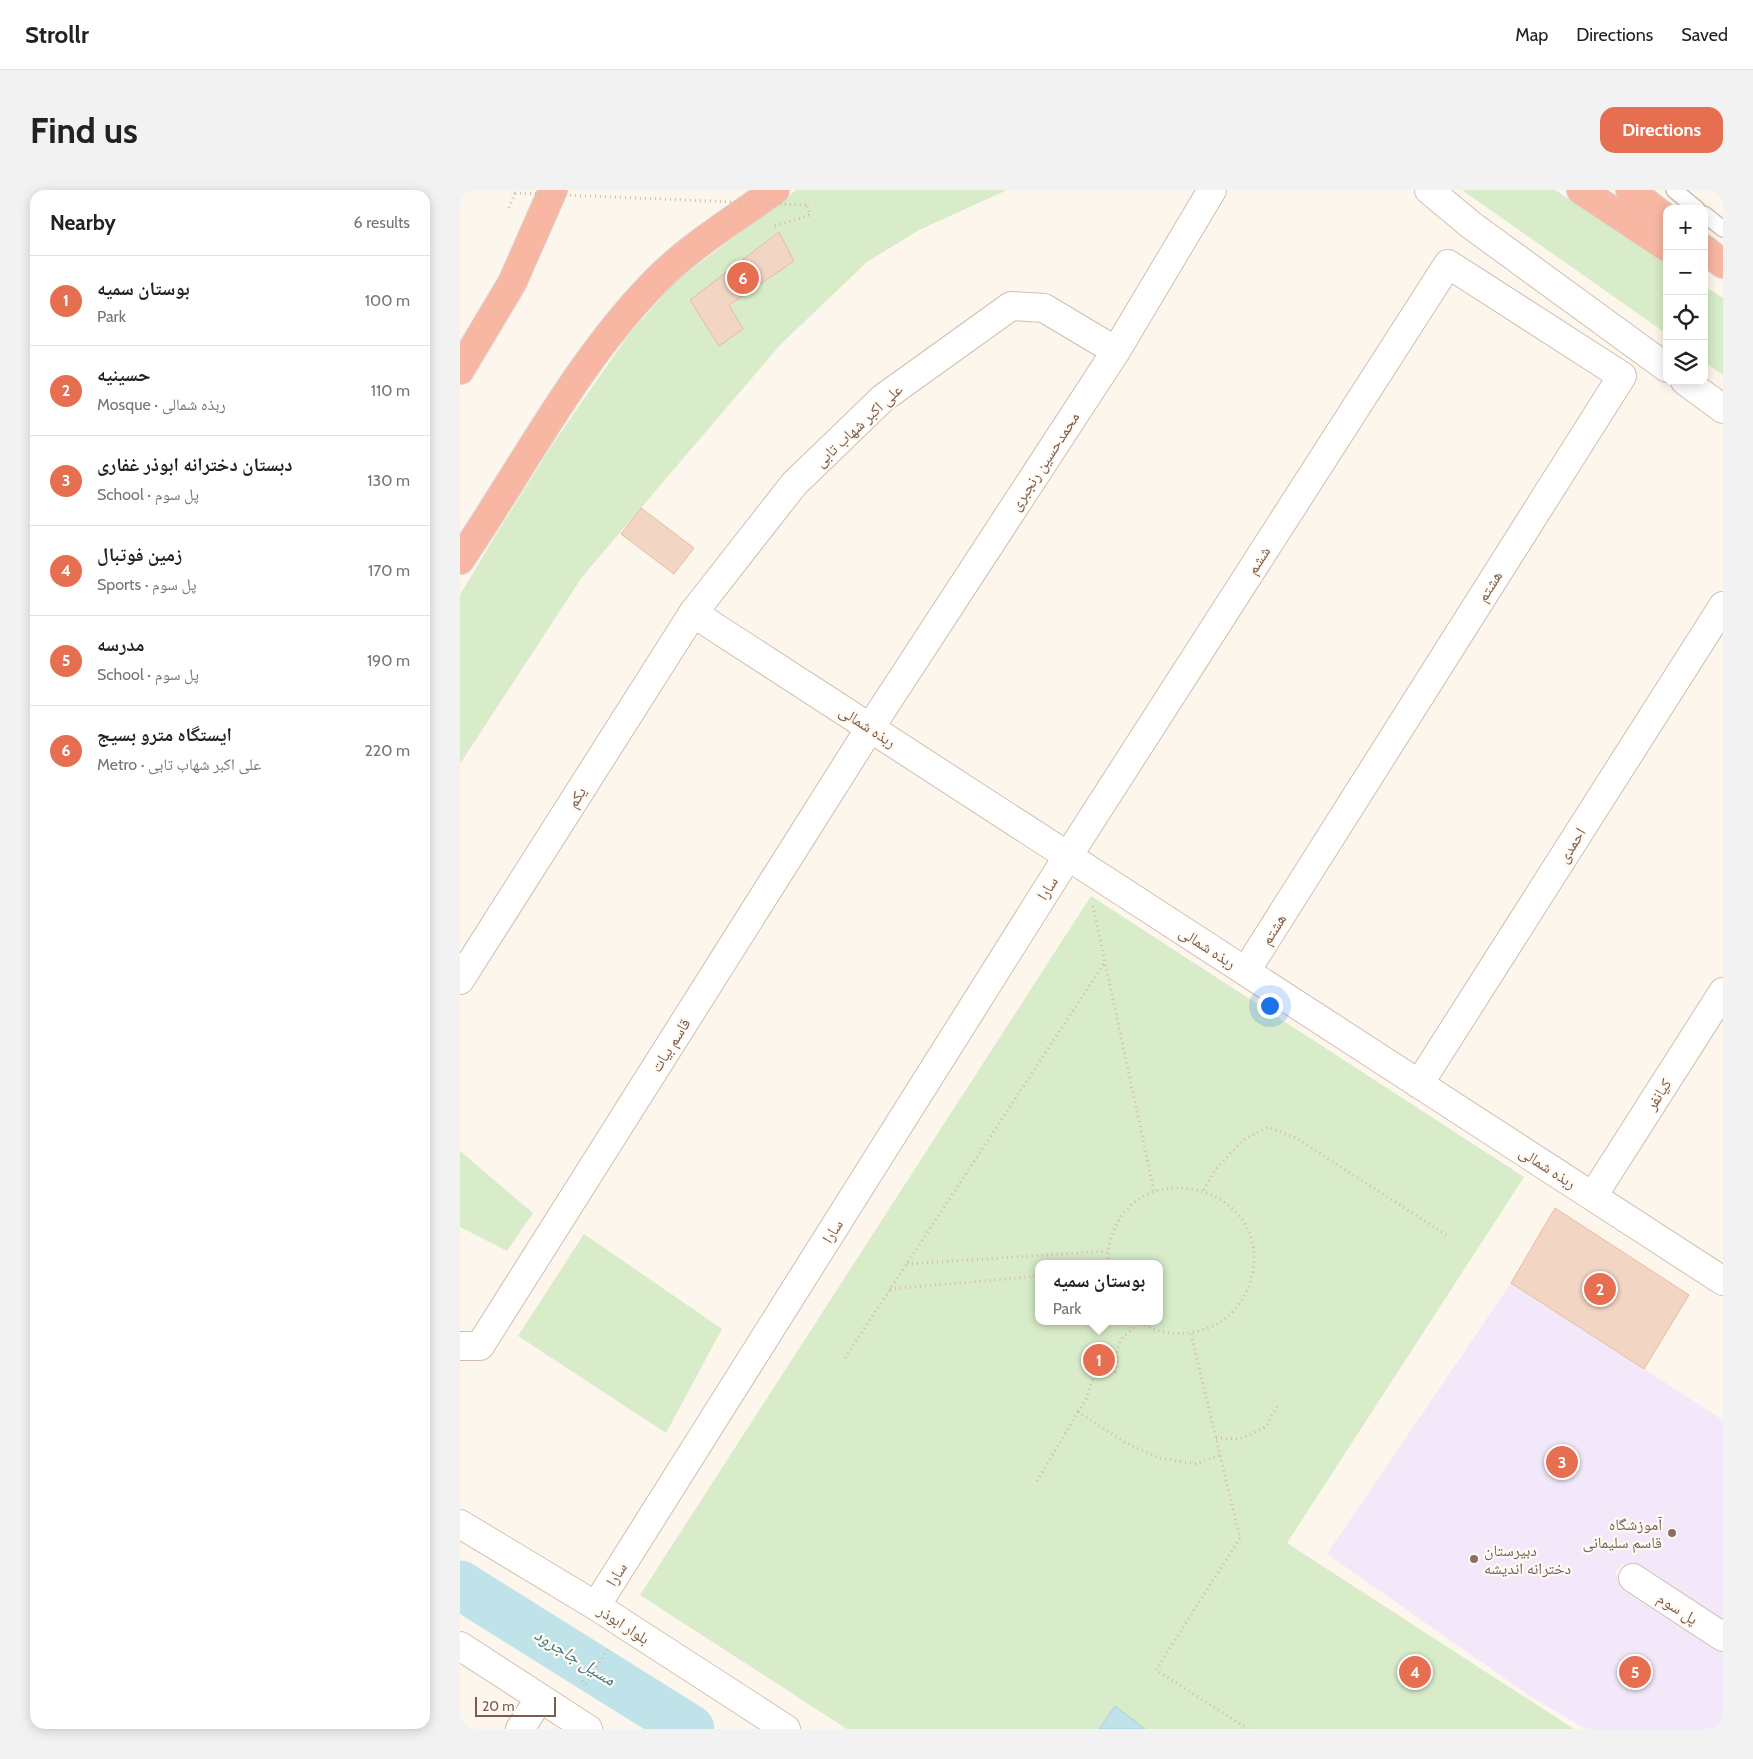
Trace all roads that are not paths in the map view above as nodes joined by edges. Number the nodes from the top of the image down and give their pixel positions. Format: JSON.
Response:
{"nodes":[{"id":1,"x":553,"y":190,"type":"edge"},
{"id":2,"x":776,"y":190,"type":"edge"},
{"id":3,"x":1212,"y":190,"type":"edge"},
{"id":4,"x":1429,"y":190,"type":"edge"},
{"id":5,"x":1581,"y":190,"type":"edge"},
{"id":6,"x":1630,"y":190,"type":"edge"},
{"id":7,"x":1674,"y":190,"type":"edge"},
{"id":8,"x":1692,"y":205,"type":"edge"},
{"id":9,"x":1663,"y":217,"type":"edge"},
{"id":10,"x":1708,"y":217,"type":"edge"},
{"id":11,"x":1723,"y":229,"type":"edge"},
{"id":12,"x":1663,"y":244,"type":"edge"},
{"id":13,"x":1705,"y":250,"type":"edge"},
{"id":14,"x":1448,"y":264,"type":"joint"},
{"id":15,"x":1723,"y":264,"type":"edge"},
{"id":16,"x":1708,"y":275,"type":"edge"},
{"id":17,"x":1723,"y":284,"type":"edge"},
{"id":18,"x":1116,"y":351,"type":"junction"},
{"id":19,"x":1663,"y":365,"type":"edge"},
{"id":20,"x":460,"y":370,"type":"edge"},
{"id":21,"x":1690,"y":385,"type":"edge"},
{"id":22,"x":1723,"y":409,"type":"edge"},
{"id":23,"x":460,"y":560,"type":"edge"},
{"id":24,"x":1723,"y":606,"type":"edge"},
{"id":25,"x":693,"y":613,"type":"junction"},
{"id":26,"x":870,"y":728,"type":"junction"},
{"id":27,"x":1068,"y":856,"type":"junction"},
{"id":28,"x":1246,"y":971,"type":"junction"},
{"id":29,"x":460,"y":980,"type":"edge"},
{"id":30,"x":1723,"y":992,"type":"edge"},
{"id":31,"x":1420,"y":1084,"type":"junction"},
{"id":32,"x":1593,"y":1196,"type":"junction"},
{"id":33,"x":1723,"y":1280,"type":"edge"},
{"id":34,"x":460,"y":1346,"type":"edge"},
{"id":35,"x":460,"y":1524,"type":"edge"},
{"id":36,"x":1633,"y":1578,"type":"dead end"},
{"id":37,"x":596,"y":1606,"type":"junction"},
{"id":38,"x":1723,"y":1637,"type":"edge"},
{"id":39,"x":460,"y":1646,"type":"edge"},
{"id":40,"x":540,"y":1698,"type":"junction"},
{"id":41,"x":520,"y":1729,"type":"edge"},
{"id":42,"x":588,"y":1729,"type":"edge"},
{"id":43,"x":786,"y":1729,"type":"edge"}],
"edges":[{"from":1,"to":20,"type":"highway"},
{"from":2,"to":23,"type":"highway"},
{"from":3,"to":18,"type":"street","name":"محمدحسین رنجبری"},
{"from":4,"to":19,"type":"street"},
{"from":5,"to":12,"type":"highway"},
{"from":6,"to":9,"type":"highway"},
{"from":7,"to":8,"type":"lane"},
{"from":10,"to":11,"type":"lane"},
{"from":13,"to":15,"type":"highway"},
{"from":14,"to":27,"type":"street","name":"ششم"},
{"from":14,"to":28,"type":"street","name":"هشتم"},
{"from":16,"to":17,"type":"highway"},
{"from":18,"to":25,"type":"street","name":"علی اکبر شهاب تابی"},
{"from":18,"to":26,"type":"street","name":"محمدحسین رنجبری"},
{"from":21,"to":22,"type":"street"},
{"from":24,"to":31,"type":"street","name":"احمدی"},
{"from":25,"to":26,"type":"street","name":"ربذه شمالی"},
{"from":25,"to":29,"type":"street","name":"یکم"},
{"from":26,"to":27,"type":"street","name":"ربذه شمالی"},
{"from":26,"to":34,"type":"street","name":"قاسم بیات"},
{"from":27,"to":28,"type":"street","name":"ربذه شمالی"},
{"from":27,"to":37,"type":"street","name":"سارا"},
{"from":28,"to":31,"type":"street","name":"ربذه شمالی"},
{"from":30,"to":32,"type":"street","name":"کیانفر"},
{"from":31,"to":32,"type":"street","name":"ربذه شمالی"},
{"from":32,"to":33,"type":"street","name":"ربذه شمالی"},
{"from":35,"to":37,"type":"street","name":"بلوار ابوذر"},
{"from":36,"to":38,"type":"street","name":"پل سوم"},
{"from":37,"to":43,"type":"street","name":"بلوار ابوذر"},
{"from":39,"to":40,"type":"street"},
{"from":40,"to":41,"type":"street"},
{"from":40,"to":42,"type":"street"}]}
